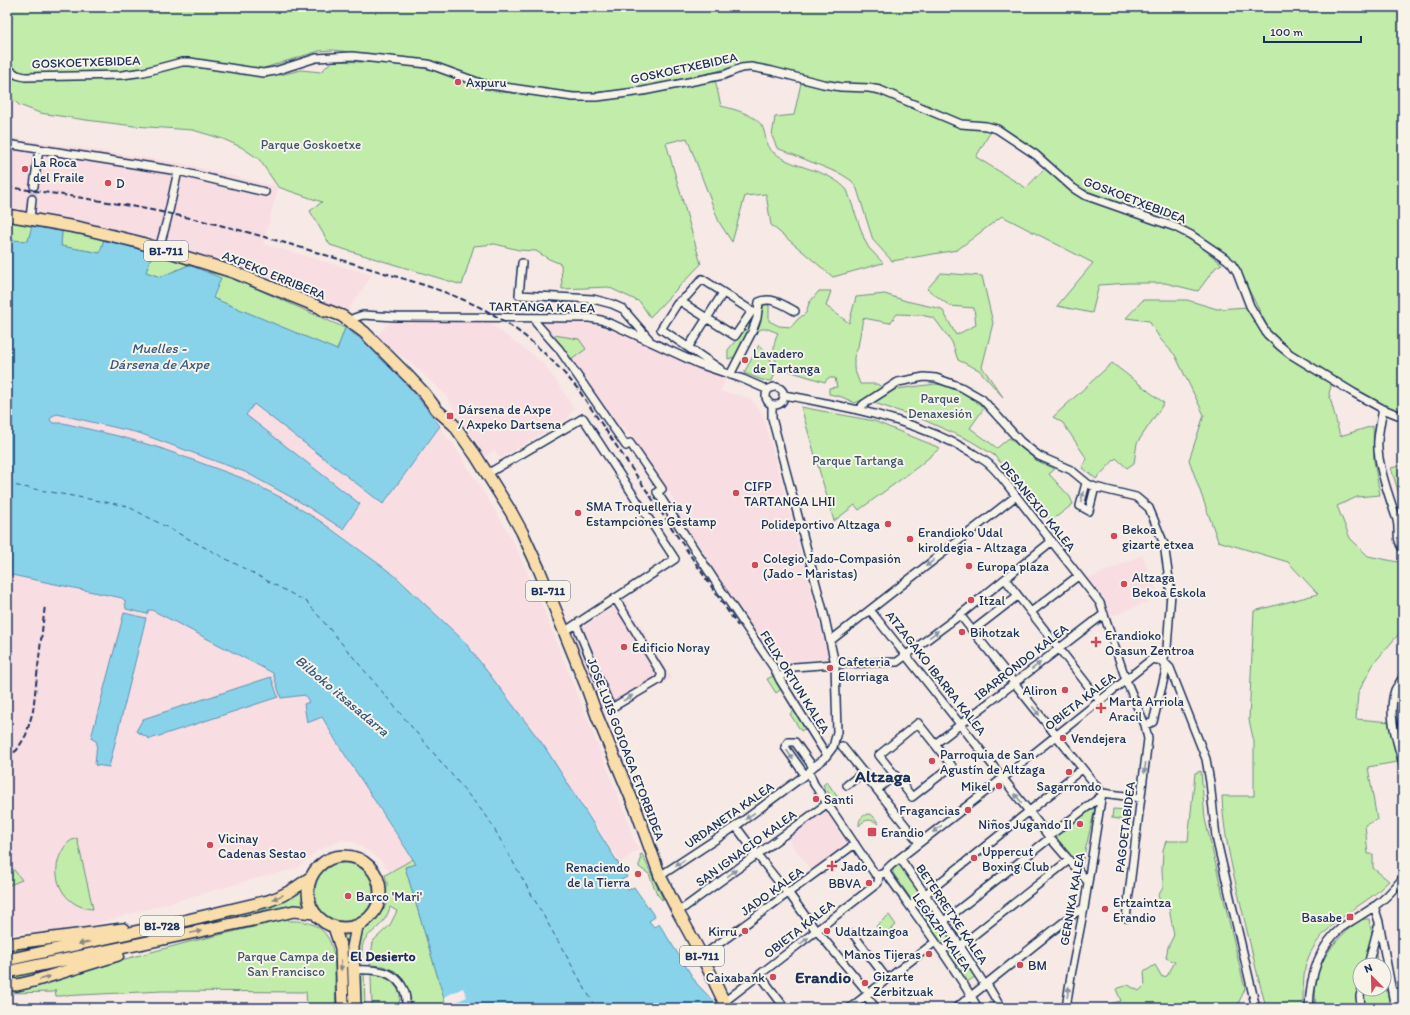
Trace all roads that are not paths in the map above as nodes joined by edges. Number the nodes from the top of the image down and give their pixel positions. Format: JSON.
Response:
{"nodes":[{"id":1,"x":7,"y":68,"type":"edge"},
{"id":2,"x":7,"y":144,"type":"edge"},
{"id":3,"x":39,"y":148,"type":"junction"},
{"id":4,"x":178,"y":171,"type":"junction"},
{"id":5,"x":34,"y":186,"type":"tunnel mouth"},
{"id":6,"x":265,"y":192,"type":"dead end"},
{"id":7,"x":32,"y":199,"type":"tunnel mouth"},
{"id":8,"x":7,"y":215,"type":"edge"},
{"id":9,"x":30,"y":219,"type":"junction"},
{"id":10,"x":159,"y":249,"type":"junction"},
{"id":11,"x":522,"y":263,"type":"dead end"},
{"id":12,"x":723,"y":292,"type":"junction"},
{"id":13,"x":680,"y":301,"type":"junction"},
{"id":14,"x":319,"y":307,"type":"junction"},
{"id":15,"x":795,"y":311,"type":"dead end"},
{"id":16,"x":707,"y":318,"type":"junction"},
{"id":17,"x":350,"y":322,"type":"junction"},
{"id":18,"x":536,"y":323,"type":"dead end"},
{"id":19,"x":649,"y":341,"type":"junction"},
{"id":20,"x":373,"y":342,"type":"junction"},
{"id":21,"x":691,"y":343,"type":"dead end"},
{"id":22,"x":723,"y":372,"type":"junction"},
{"id":23,"x":730,"y":375,"type":"junction"},
{"id":24,"x":768,"y":390,"type":"junction"},
{"id":25,"x":783,"y":395,"type":"junction"},
{"id":26,"x":772,"y":404,"type":"junction"},
{"id":27,"x":1383,"y":409,"type":"junction"},
{"id":28,"x":858,"y":410,"type":"junction"},
{"id":29,"x":1403,"y":416,"type":"edge"},
{"id":30,"x":487,"y":474,"type":"junction"},
{"id":31,"x":1086,"y":483,"type":"junction"},
{"id":32,"x":1095,"y":488,"type":"junction"},
{"id":33,"x":1016,"y":496,"type":"junction"},
{"id":34,"x":1052,"y":541,"type":"junction"},
{"id":35,"x":1403,"y":549,"type":"edge"},
{"id":36,"x":1078,"y":576,"type":"junction"},
{"id":37,"x":1005,"y":579,"type":"junction"},
{"id":38,"x":1016,"y":597,"type":"dead end"},
{"id":39,"x":616,"y":598,"type":"junction"},
{"id":40,"x":870,"y":610,"type":"junction"},
{"id":41,"x":1031,"y":612,"type":"junction"},
{"id":42,"x":1104,"y":614,"type":"junction"},
{"id":43,"x":960,"y":615,"type":"junction"},
{"id":44,"x":576,"y":624,"type":"junction"},
{"id":45,"x":976,"y":628,"type":"dead end"},
{"id":46,"x":564,"y":632,"type":"junction"},
{"id":47,"x":830,"y":641,"type":"junction"},
{"id":48,"x":1059,"y":648,"type":"junction"},
{"id":49,"x":907,"y":655,"type":"junction"},
{"id":50,"x":1163,"y":661,"type":"junction"},
{"id":51,"x":835,"y":664,"type":"junction"},
{"id":52,"x":780,"y":677,"type":"junction"},
{"id":53,"x":1403,"y":677,"type":"edge"},
{"id":54,"x":1126,"y":680,"type":"junction"},
{"id":55,"x":1014,"y":683,"type":"junction"},
{"id":56,"x":1100,"y":701,"type":"junction"},
{"id":57,"x":961,"y":724,"type":"junction"},
{"id":58,"x":1145,"y":725,"type":"junction"},
{"id":59,"x":1056,"y":736,"type":"junction"},
{"id":60,"x":1148,"y":739,"type":"joint"},
{"id":61,"x":935,"y":744,"type":"junction"},
{"id":62,"x":842,"y":746,"type":"dead end"},
{"id":63,"x":824,"y":751,"type":"dead end"},
{"id":64,"x":1403,"y":764,"type":"edge"},
{"id":65,"x":1082,"y":769,"type":"junction"},
{"id":66,"x":809,"y":772,"type":"junction"},
{"id":67,"x":864,"y":772,"type":"junction"},
{"id":68,"x":895,"y":775,"type":"junction"},
{"id":69,"x":1003,"y":778,"type":"junction"},
{"id":70,"x":847,"y":785,"type":"dead end"},
{"id":71,"x":878,"y":789,"type":"junction"},
{"id":72,"x":1100,"y":795,"type":"junction"},
{"id":73,"x":1141,"y":798,"type":"junction"},
{"id":74,"x":828,"y":803,"type":"junction"},
{"id":75,"x":1029,"y":811,"type":"junction"},
{"id":76,"x":737,"y":828,"type":"dead end"},
{"id":77,"x":1051,"y":836,"type":"junction"},
{"id":78,"x":917,"y":840,"type":"dead end"},
{"id":79,"x":855,"y":844,"type":"junction"},
{"id":80,"x":1069,"y":860,"type":"junction"},
{"id":81,"x":902,"y":861,"type":"dead end"},
{"id":82,"x":883,"y":874,"type":"junction"},
{"id":83,"x":660,"y":876,"type":"junction"},
{"id":84,"x":312,"y":877,"type":"junction"},
{"id":85,"x":1403,"y":878,"type":"edge"},
{"id":86,"x":1088,"y":882,"type":"junction"},
{"id":87,"x":925,"y":894,"type":"junction"},
{"id":88,"x":912,"y":904,"type":"dead end"},
{"id":89,"x":1374,"y":906,"type":"junction"},
{"id":90,"x":1084,"y":908,"type":"junction"},
{"id":91,"x":678,"y":912,"type":"junction"},
{"id":92,"x":314,"y":913,"type":"junction"},
{"id":93,"x":1126,"y":918,"type":"dead end"},
{"id":94,"x":944,"y":922,"type":"junction"},
{"id":95,"x":1379,"y":922,"type":"junction"},
{"id":96,"x":175,"y":923,"type":"junction"},
{"id":97,"x":334,"y":927,"type":"junction"},
{"id":98,"x":357,"y":927,"type":"junction"},
{"id":99,"x":853,"y":934,"type":"dead end"},
{"id":100,"x":176,"y":936,"type":"junction"},
{"id":101,"x":935,"y":942,"type":"junction"},
{"id":102,"x":958,"y":943,"type":"junction"},
{"id":103,"x":7,"y":944,"type":"edge"},
{"id":104,"x":943,"y":950,"type":"dead end"},
{"id":105,"x":702,"y":956,"type":"junction"},
{"id":106,"x":1371,"y":957,"type":"edge"},
{"id":107,"x":1386,"y":957,"type":"edge"},
{"id":108,"x":7,"y":960,"type":"edge"},
{"id":109,"x":354,"y":970,"type":"junction"},
{"id":110,"x":7,"y":972,"type":"edge"},
{"id":111,"x":760,"y":975,"type":"junction"},
{"id":112,"x":887,"y":979,"type":"junction"},
{"id":113,"x":985,"y":983,"type":"junction"},
{"id":114,"x":7,"y":984,"type":"edge"},
{"id":115,"x":1392,"y":984,"type":"edge"},
{"id":116,"x":1392,"y":991,"type":"edge"},
{"id":117,"x":865,"y":992,"type":"junction"},
{"id":118,"x":971,"y":996,"type":"junction"},
{"id":119,"x":1360,"y":997,"type":"edge"},
{"id":120,"x":726,"y":1003,"type":"edge"},
{"id":121,"x":341,"y":1006,"type":"edge"},
{"id":122,"x":355,"y":1008,"type":"edge"},
{"id":123,"x":405,"y":1008,"type":"edge"},
{"id":124,"x":785,"y":1008,"type":"edge"},
{"id":125,"x":850,"y":1008,"type":"edge"},
{"id":126,"x":876,"y":1008,"type":"edge"},
{"id":127,"x":956,"y":1008,"type":"edge"},
{"id":128,"x":978,"y":1008,"type":"edge"},
{"id":129,"x":1001,"y":1008,"type":"edge"},
{"id":130,"x":1066,"y":1008,"type":"edge"},
{"id":131,"x":1256,"y":1008,"type":"edge"},
{"id":132,"x":1309,"y":1008,"type":"edge"},
{"id":133,"x":1361,"y":1008,"type":"edge"},
{"id":134,"x":1395,"y":1008,"type":"edge"},
{"id":135,"x":1402,"y":1008,"type":"edge"}],
"edges":[{"from":1,"to":27,"type":"street","name":"GOSKOETXEBIDEA"},
{"from":2,"to":3,"type":"street"},
{"from":3,"to":4,"type":"street"},
{"from":3,"to":5,"type":"street"},
{"from":4,"to":6,"type":"street"},
{"from":4,"to":10,"type":"street"},
{"from":7,"to":9,"type":"street"},
{"from":8,"to":9,"type":"main road","name":"AXPEKO ERRIBERA","number":"BI-711"},
{"from":9,"to":10,"type":"main road","name":"AXPEKO ERRIBERA","number":"BI-711"},
{"from":10,"to":14,"type":"main road","name":"AXPEKO ERRIBERA","number":"BI-711"},
{"from":11,"to":19,"type":"street"},
{"from":12,"to":13,"type":"street"},
{"from":12,"to":16,"type":"street"},
{"from":12,"to":16,"type":"street"},
{"from":13,"to":16,"type":"street"},
{"from":13,"to":22,"type":"street"},
{"from":14,"to":17,"type":"main road","name":"JOSE LUIS GOIOAGA ETORBIDEA","number":"BI-711"},
{"from":14,"to":20,"type":"main road","name":"AXPEKO ERRIBERA","number":"BI-711"},
{"from":15,"to":23,"type":"street"},
{"from":16,"to":21,"type":"street"},
{"from":17,"to":19,"type":"street","name":"TARTANGA KALEA"},
{"from":17,"to":20,"type":"main road","name":"JOSE LUIS GOIOAGA ETORBIDEA","number":"BI-711"},
{"from":18,"to":52,"type":"street","name":"FELIX ORTUN KALEA"},
{"from":19,"to":22,"type":"street","name":"TARTANGA KALEA"},
{"from":20,"to":30,"type":"main road","name":"JOSE LUIS GOIOAGA ETORBIDEA","number":"BI-711"},
{"from":22,"to":23,"type":"street","name":"TARTANGA KALEA"},
{"from":23,"to":24,"type":"street","name":"TARTANGA KALEA"},
{"from":24,"to":25,"type":"street"},
{"from":24,"to":26,"type":"street"},
{"from":25,"to":26,"type":"street"},
{"from":25,"to":28,"type":"street","name":"DESANEXIO KALEA"},
{"from":26,"to":47,"type":"street"},
{"from":27,"to":29,"type":"street","name":"GOSKOETXEBIDEA"},
{"from":27,"to":35,"type":"street"},
{"from":28,"to":31,"type":"street"},
{"from":28,"to":33,"type":"street","name":"DESANEXIO KALEA"},
{"from":30,"to":39,"type":"street"},
{"from":30,"to":46,"type":"main road","name":"JOSE LUIS GOIOAGA ETORBIDEA","number":"BI-711"},
{"from":31,"to":32,"type":"street"},
{"from":32,"to":31,"type":"street","one_way":true},
{"from":32,"to":50,"type":"street"},
{"from":33,"to":34,"type":"street","name":"DESANEXIO KALEA"},
{"from":33,"to":40,"type":"street","one_way":true},
{"from":34,"to":36,"type":"street","name":"DESANEXIO KALEA"},
{"from":34,"to":37,"type":"street"},
{"from":36,"to":41,"type":"street"},
{"from":36,"to":42,"type":"street","name":"DESANEXIO KALEA"},
{"from":37,"to":41,"type":"street"},
{"from":37,"to":43,"type":"street"},
{"from":38,"to":45,"type":"street"},
{"from":39,"to":44,"type":"street"},
{"from":44,"to":39,"type":"street","name":"JOSE LUIS GOIOAGA ETORBIDEA","one_way":true},
{"from":40,"to":47,"type":"street"},
{"from":40,"to":49,"type":"street","name":"ATZAGAKO IBARRA KALEA"},
{"from":41,"to":48,"type":"street"},
{"from":42,"to":48,"type":"street","name":"IBARRONDO KALEA"},
{"from":42,"to":54,"type":"street","name":"DESANEXIO KALEA"},
{"from":49,"to":43,"type":"street","one_way":true},
{"from":43,"to":55,"type":"street"},
{"from":44,"to":46,"type":"street"},
{"from":46,"to":83,"type":"main road","name":"JOSE LUIS GOIOAGA ETORBIDEA","number":"BI-711"},
{"from":47,"to":51,"type":"street"},
{"from":55,"to":48,"type":"street","name":"IBARRONDO KALEA","one_way":true},
{"from":48,"to":56,"type":"street"},
{"from":49,"to":51,"type":"street"},
{"from":49,"to":57,"type":"street","name":"ATZAGAKO IBARRA KALEA"},
{"from":50,"to":54,"type":"street","name":"OBIETA KALEA"},
{"from":50,"to":58,"type":"street"},
{"from":50,"to":131,"type":"street"},
{"from":51,"to":52,"type":"street"},
{"from":51,"to":66,"type":"street"},
{"from":52,"to":63,"type":"street","name":"FELIX ORTUN KALEA"},
{"from":53,"to":64,"type":"street"},
{"from":54,"to":56,"type":"street","name":"OBIETA KALEA"},
{"from":54,"to":58,"type":"street","name":"DESANEXIO KALEA"},
{"from":55,"to":57,"type":"street","name":"IBARRONDO KALEA"},
{"from":55,"to":59,"type":"street","one_way":true},
{"from":56,"to":59,"type":"street","name":"OBIETA KALEA"},
{"from":57,"to":61,"type":"street","name":"IBARRONDO KALEA"},
{"from":57,"to":69,"type":"street","name":"ATZAGAKO IBARRA KALEA"},
{"from":58,"to":60,"type":"street","name":"DESANEXIO KALEA"},
{"from":59,"to":65,"type":"street"},
{"from":59,"to":69,"type":"street","name":"OBIETA KALEA"},
{"from":60,"to":73,"type":"street","name":"PAGOETABIDEA","one_way":true},
{"from":61,"to":68,"type":"street"},
{"from":61,"to":68,"type":"street"},
{"from":62,"to":67,"type":"street"},
{"from":65,"to":72,"type":"street"},
{"from":65,"to":75,"type":"street"},
{"from":66,"to":74,"type":"street","name":"LEGAZPI KALEA"},
{"from":66,"to":83,"type":"street","name":"URDANETA KALEA","one_way":true},
{"from":67,"to":70,"type":"street"},
{"from":67,"to":71,"type":"street"},
{"from":68,"to":71,"type":"street"},
{"from":75,"to":69,"type":"street","name":"ATZAGAKO IBARRA KALEA","one_way":true},
{"from":69,"to":82,"type":"street","name":"OBIETA KALEA","one_way":true},
{"from":71,"to":78,"type":"street"},
{"from":72,"to":73,"type":"street"},
{"from":72,"to":77,"type":"street"},
{"from":72,"to":86,"type":"street","name":"GERNIKA KALEA"},
{"from":73,"to":93,"type":"street","name":"PAGOETABIDEA"},
{"from":74,"to":79,"type":"street","name":"LEGAZPI KALEA"},
{"from":91,"to":74,"type":"street","name":"SAN IGNACIO KALEA","one_way":true},
{"from":75,"to":77,"type":"street","name":"ATZAGAKO IBARRA KALEA"},
{"from":75,"to":87,"type":"street"},
{"from":76,"to":117,"type":"street"},
{"from":77,"to":80,"type":"street","name":"ATZAGAKO IBARRA KALEA"},
{"from":77,"to":94,"type":"street"},
{"from":79,"to":82,"type":"street","name":"LEGAZPI KALEA"},
{"from":79,"to":105,"type":"street","name":"JADO KALEA"},
{"from":80,"to":86,"type":"street","name":"ATZAGAKO IBARRA KALEA"},
{"from":80,"to":102,"type":"street"},
{"from":81,"to":87,"type":"street","name":"BETERRETXE KALEA"},
{"from":82,"to":101,"type":"street","name":"LEGAZPI KALEA"},
{"from":111,"to":82,"type":"street","name":"OBIETA KALEA","one_way":true},
{"from":83,"to":91,"type":"main road","number":"BI-711"},
{"from":84,"to":92,"type":"main road"},
{"from":84,"to":96,"type":"main road","number":"BI-728","one_way":true},
{"from":84,"to":98,"type":"main road","number":"BI-728"},
{"from":85,"to":89,"type":"street"},
{"from":86,"to":90,"type":"street","name":"GERNIKA KALEA"},
{"from":87,"to":88,"type":"street"},
{"from":87,"to":94,"type":"street","name":"BETERRETXE KALEA"},
{"from":89,"to":95,"type":"street"},
{"from":89,"to":132,"type":"street"},
{"from":90,"to":113,"type":"street"},
{"from":130,"to":90,"type":"street","name":"GERNIKA KALEA","one_way":true},
{"from":91,"to":105,"type":"main road","number":"BI-711"},
{"from":92,"to":97,"type":"main road"},
{"from":100,"to":92,"type":"main road","number":"BI-728","one_way":true},
{"from":94,"to":102,"type":"street","name":"BETERRETXE KALEA"},
{"from":95,"to":106,"type":"street"},
{"from":95,"to":107,"type":"street"},
{"from":96,"to":103,"type":"main road"},
{"from":96,"to":108,"type":"main road","number":"BI-728","one_way":true},
{"from":97,"to":98,"type":"main road"},
{"from":97,"to":121,"type":"main road","one_way":true},
{"from":98,"to":109,"type":"main road"},
{"from":99,"to":112,"type":"street"},
{"from":100,"to":110,"type":"main road","number":"BI-728"},
{"from":114,"to":100,"type":"main road","one_way":true},
{"from":101,"to":112,"type":"street"},
{"from":101,"to":118,"type":"street","name":"LEGAZPI KALEA"},
{"from":102,"to":104,"type":"street"},
{"from":102,"to":113,"type":"street","name":"BETERRETXE KALEA"},
{"from":105,"to":120,"type":"main road","number":"BI-711"},
{"from":109,"to":122,"type":"main road"},
{"from":109,"to":123,"type":"street"},
{"from":111,"to":120,"type":"street","name":"OBIETA KALEA"},
{"from":111,"to":124,"type":"street"},
{"from":112,"to":117,"type":"street"},
{"from":113,"to":118,"type":"street"},
{"from":113,"to":129,"type":"street","name":"BETERRETXE KALEA"},
{"from":115,"to":135,"type":"street"},
{"from":116,"to":134,"type":"street"},
{"from":117,"to":125,"type":"street"},
{"from":117,"to":126,"type":"street"},
{"from":118,"to":127,"type":"street"},
{"from":118,"to":128,"type":"street","name":"LEGAZPI KALEA"},
{"from":119,"to":133,"type":"street"}]}
